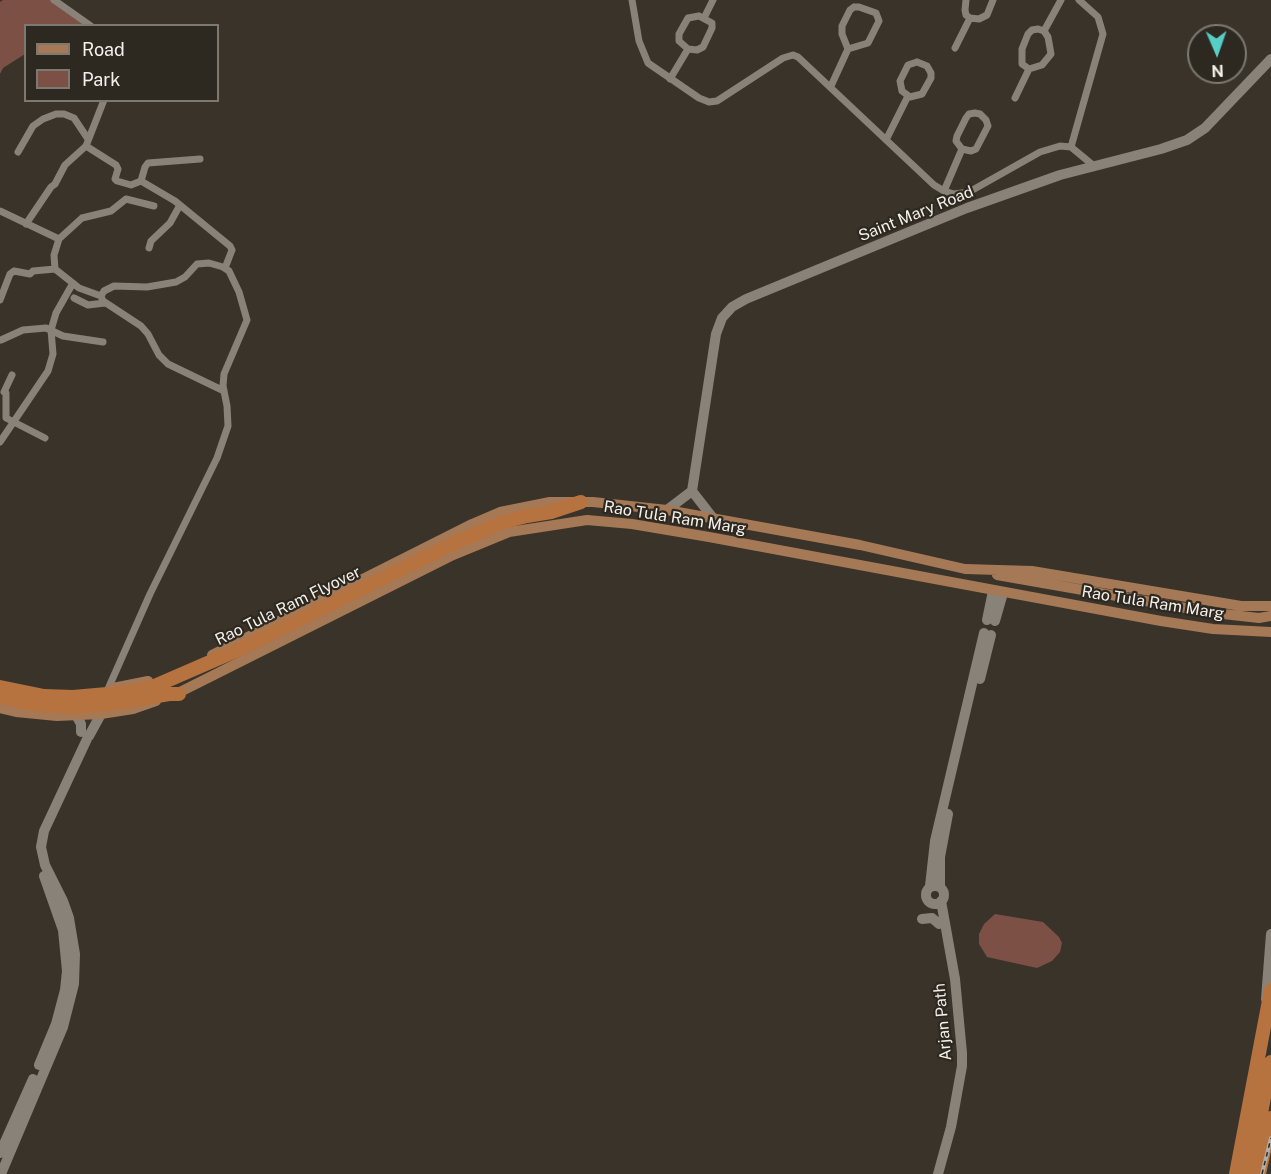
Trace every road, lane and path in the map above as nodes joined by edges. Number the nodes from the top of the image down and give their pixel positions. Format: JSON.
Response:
{"nodes":[{"id":1,"x":54,"y":0,"type":"edge"},
{"id":2,"x":633,"y":0,"type":"edge"},
{"id":3,"x":713,"y":0,"type":"edge"},
{"id":4,"x":966,"y":0,"type":"edge"},
{"id":5,"x":993,"y":0,"type":"edge"},
{"id":6,"x":1061,"y":0,"type":"edge"},
{"id":7,"x":1079,"y":0,"type":"edge"},
{"id":8,"x":704,"y":18,"type":"junction"},
{"id":9,"x":970,"y":18,"type":"junction"},
{"id":10,"x":88,"y":24,"type":"edge"},
{"id":11,"x":1044,"y":32,"type":"junction"},
{"id":12,"x":956,"y":48,"type":"dead end"},
{"id":13,"x":688,"y":49,"type":"junction"},
{"id":14,"x":848,"y":49,"type":"junction"},
{"id":15,"x":1271,"y":59,"type":"edge"},
{"id":16,"x":1029,"y":69,"type":"junction"},
{"id":17,"x":670,"y":79,"type":"junction"},
{"id":18,"x":831,"y":86,"type":"junction"},
{"id":19,"x":908,"y":96,"type":"junction"},
{"id":20,"x":1015,"y":98,"type":"dead end"},
{"id":21,"x":103,"y":102,"type":"edge"},
{"id":22,"x":886,"y":140,"type":"junction"},
{"id":23,"x":87,"y":142,"type":"junction"},
{"id":24,"x":1071,"y":147,"type":"junction"},
{"id":25,"x":962,"y":149,"type":"junction"},
{"id":26,"x":18,"y":152,"type":"dead end"},
{"id":27,"x":200,"y":159,"type":"dead end"},
{"id":28,"x":1094,"y":166,"type":"junction"},
{"id":29,"x":141,"y":181,"type":"junction"},
{"id":30,"x":944,"y":191,"type":"junction"},
{"id":31,"x":180,"y":205,"type":"junction"},
{"id":32,"x":154,"y":206,"type":"dead end"},
{"id":33,"x":0,"y":211,"type":"edge"},
{"id":34,"x":26,"y":224,"type":"junction"},
{"id":35,"x":59,"y":239,"type":"junction"},
{"id":36,"x":149,"y":248,"type":"dead end"},
{"id":37,"x":225,"y":268,"type":"junction"},
{"id":38,"x":54,"y":269,"type":"junction"},
{"id":39,"x":73,"y":283,"type":"junction"},
{"id":40,"x":74,"y":298,"type":"dead end"},
{"id":41,"x":0,"y":300,"type":"edge"},
{"id":42,"x":103,"y":300,"type":"junction"},
{"id":43,"x":51,"y":330,"type":"junction"},
{"id":44,"x":1,"y":340,"type":"edge"},
{"id":45,"x":103,"y":342,"type":"dead end"},
{"id":46,"x":12,"y":375,"type":"dead end"},
{"id":47,"x":224,"y":391,"type":"junction"},
{"id":48,"x":13,"y":422,"type":"junction"},
{"id":49,"x":45,"y":438,"type":"dead end"},
{"id":50,"x":0,"y":442,"type":"edge"},
{"id":51,"x":692,"y":491,"type":"junction"},
{"id":52,"x":581,"y":502,"type":"junction"},
{"id":53,"x":667,"y":510,"type":"junction"},
{"id":54,"x":713,"y":518,"type":"junction"},
{"id":55,"x":965,"y":569,"type":"junction"},
{"id":56,"x":998,"y":592,"type":"junction"},
{"id":57,"x":1271,"y":606,"type":"edge"},
{"id":58,"x":1271,"y":616,"type":"edge"},
{"id":59,"x":991,"y":620,"type":"dead end"},
{"id":60,"x":1271,"y":632,"type":"edge"},
{"id":61,"x":987,"y":634,"type":"dead end"},
{"id":62,"x":0,"y":681,"type":"edge"},
{"id":63,"x":0,"y":687,"type":"edge"},
{"id":64,"x":108,"y":689,"type":"junction"},
{"id":65,"x":179,"y":694,"type":"junction"},
{"id":66,"x":0,"y":697,"type":"edge"},
{"id":67,"x":0,"y":708,"type":"edge"},
{"id":68,"x":101,"y":714,"type":"junction"},
{"id":69,"x":76,"y":715,"type":"junction"},
{"id":70,"x":84,"y":735,"type":"junction"},
{"id":71,"x":42,"y":863,"type":"junction"},
{"id":72,"x":935,"y":887,"type":"junction"},
{"id":73,"x":938,"y":902,"type":"junction"},
{"id":74,"x":922,"y":919,"type":"dead end"},
{"id":75,"x":939,"y":924,"type":"junction"},
{"id":76,"x":1271,"y":934,"type":"edge"},
{"id":77,"x":1271,"y":990,"type":"edge"},
{"id":78,"x":1265,"y":1023,"type":"junction"},
{"id":79,"x":1271,"y":1068,"type":"edge"},
{"id":80,"x":1271,"y":1118,"type":"edge"},
{"id":81,"x":0,"y":1153,"type":"edge"},
{"id":82,"x":0,"y":1174,"type":"edge"},
{"id":83,"x":930,"y":1174,"type":"edge"},
{"id":84,"x":938,"y":1174,"type":"edge"},
{"id":85,"x":1236,"y":1174,"type":"edge"},
{"id":86,"x":1249,"y":1174,"type":"edge"},
{"id":87,"x":1259,"y":1174,"type":"edge"}],
"edges":[{"from":1,"to":10,"type":"street"},
{"from":2,"to":17,"type":"street"},
{"from":3,"to":8,"type":"street"},
{"from":4,"to":9,"type":"street"},
{"from":5,"to":9,"type":"street"},
{"from":6,"to":11,"type":"street"},
{"from":7,"to":24,"type":"street"},
{"from":8,"to":13,"type":"street"},
{"from":8,"to":13,"type":"street"},
{"from":9,"to":12,"type":"street"},
{"from":11,"to":16,"type":"street"},
{"from":11,"to":16,"type":"street"},
{"from":13,"to":17,"type":"street"},
{"from":14,"to":14,"type":"street"},
{"from":14,"to":18,"type":"street"},
{"from":15,"to":28,"type":"main road","name":"Saint Mary Road"},
{"from":16,"to":20,"type":"street"},
{"from":17,"to":18,"type":"street"},
{"from":18,"to":22,"type":"street"},
{"from":19,"to":19,"type":"street"},
{"from":19,"to":22,"type":"street"},
{"from":21,"to":23,"type":"street"},
{"from":22,"to":30,"type":"street"},
{"from":23,"to":26,"type":"street"},
{"from":23,"to":29,"type":"street"},
{"from":23,"to":34,"type":"street"},
{"from":24,"to":28,"type":"street"},
{"from":24,"to":30,"type":"street"},
{"from":25,"to":25,"type":"street"},
{"from":25,"to":30,"type":"street"},
{"from":27,"to":29,"type":"street"},
{"from":28,"to":51,"type":"main road","name":"Saint Mary Road"},
{"from":29,"to":31,"type":"street"},
{"from":31,"to":36,"type":"street"},
{"from":31,"to":37,"type":"street"},
{"from":32,"to":35,"type":"street"},
{"from":33,"to":34,"type":"street"},
{"from":34,"to":35,"type":"street"},
{"from":35,"to":38,"type":"street"},
{"from":37,"to":42,"type":"street"},
{"from":37,"to":47,"type":"street"},
{"from":38,"to":39,"type":"street"},
{"from":38,"to":41,"type":"street"},
{"from":39,"to":42,"type":"street"},
{"from":39,"to":43,"type":"street"},
{"from":40,"to":42,"type":"street"},
{"from":42,"to":47,"type":"street"},
{"from":43,"to":44,"type":"street"},
{"from":43,"to":45,"type":"street"},
{"from":43,"to":48,"type":"street"},
{"from":46,"to":48,"type":"street"},
{"from":47,"to":64,"type":"street"},
{"from":48,"to":49,"type":"street"},
{"from":48,"to":50,"type":"street"},
{"from":51,"to":53,"type":"main road"},
{"from":51,"to":54,"type":"main road"},
{"from":52,"to":53,"type":"main road","name":"Rao Tula Ram Marg"},
{"from":52,"to":63,"type":"highway","name":"Rao Tula Ram Flyover"},
{"from":52,"to":64,"type":"main road","name":"Rao Tula Ram Marg"},
{"from":53,"to":54,"type":"main road","name":"Rao Tula Ram Marg"},
{"from":54,"to":55,"type":"main road","name":"Rao Tula Ram Marg"},
{"from":55,"to":57,"type":"main road","name":"Rao Tula Ram Marg"},
{"from":55,"to":58,"type":"main road"},
{"from":56,"to":59,"type":"main road"},
{"from":56,"to":60,"type":"main road","name":"Rao Tula Ram Marg"},
{"from":56,"to":65,"type":"main road","name":"Rao Tula Ram Marg"},
{"from":61,"to":72,"type":"main road"},
{"from":62,"to":64,"type":"main road","name":"Rao Tula Ram Marg"},
{"from":65,"to":66,"type":"highway"},
{"from":65,"to":68,"type":"main road","name":"Rao Tula Ram Marg"},
{"from":67,"to":69,"type":"main road","name":"Rao Tula Ram Marg"},
{"from":68,"to":69,"type":"main road","name":"Rao Tula Ram Marg"},
{"from":68,"to":70,"type":"main road"},
{"from":69,"to":70,"type":"main road"},
{"from":70,"to":71,"type":"main road"},
{"from":71,"to":81,"type":"main road"},
{"from":71,"to":82,"type":"main road"},
{"from":72,"to":73,"type":"main road"},
{"from":72,"to":73,"type":"main road"},
{"from":73,"to":75,"type":"main road","name":"Arjan Path"},
{"from":73,"to":84,"type":"main road","name":"Arjan Path"},
{"from":74,"to":75,"type":"main road"},
{"from":75,"to":83,"type":"main road","name":"Arjan Path"},
{"from":76,"to":78,"type":"main road"},
{"from":77,"to":78,"type":"highway"},
{"from":78,"to":85,"type":"highway"},
{"from":79,"to":86,"type":"highway"},
{"from":80,"to":87,"type":"highway"}]}
